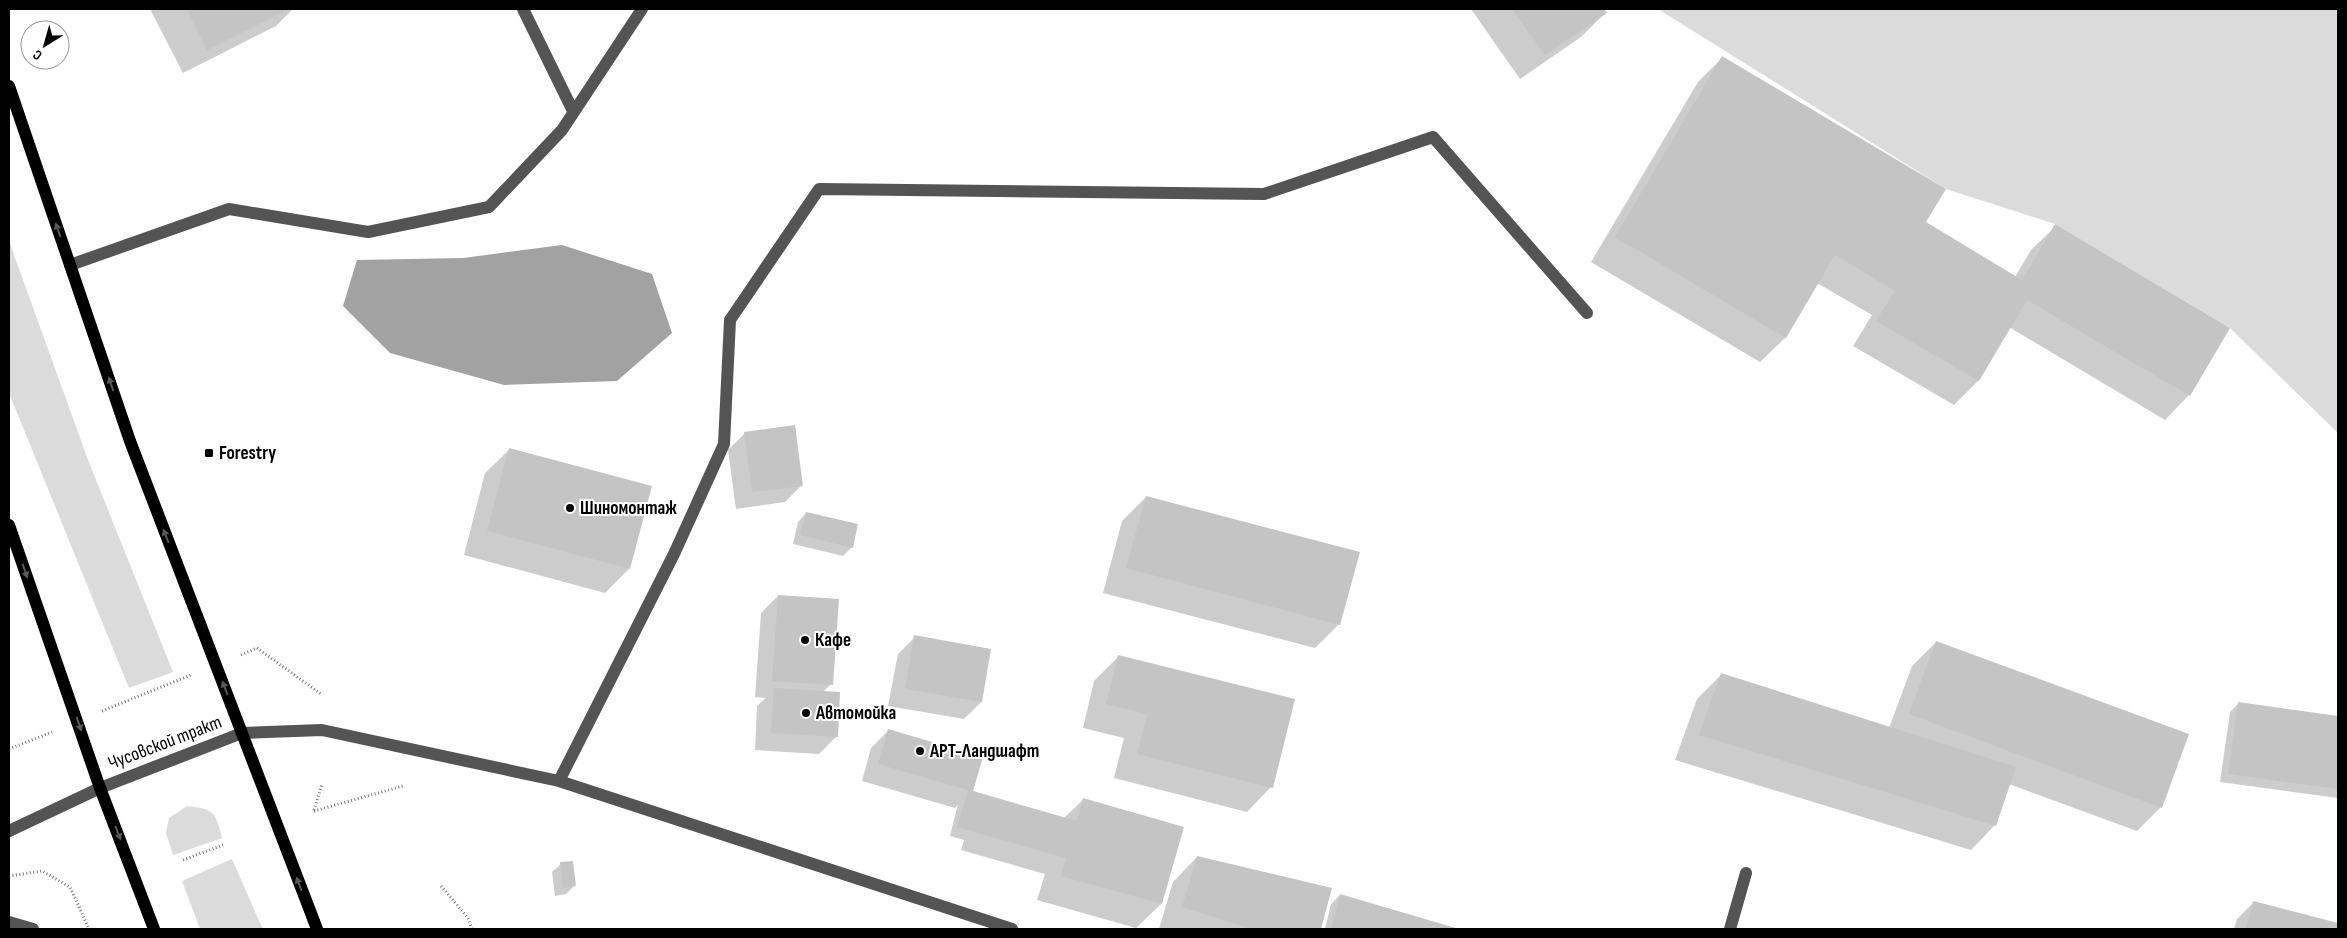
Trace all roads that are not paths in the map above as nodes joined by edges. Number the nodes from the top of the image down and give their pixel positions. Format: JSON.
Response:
{"nodes":[{"id":1,"x":523,"y":9,"type":"edge"},
{"id":2,"x":642,"y":9,"type":"edge"},
{"id":3,"x":9,"y":86,"type":"edge"},
{"id":4,"x":573,"y":112,"type":"junction"},
{"id":5,"x":70,"y":265,"type":"junction"},
{"id":6,"x":1587,"y":313,"type":"dead end"},
{"id":7,"x":9,"y":524,"type":"edge"},
{"id":8,"x":242,"y":733,"type":"junction"},
{"id":9,"x":559,"y":781,"type":"junction"},
{"id":10,"x":100,"y":788,"type":"junction"},
{"id":11,"x":9,"y":831,"type":"edge"},
{"id":12,"x":1746,"y":873,"type":"dead end"},
{"id":13,"x":9,"y":922,"type":"edge"},
{"id":14,"x":33,"y":929,"type":"edge"},
{"id":15,"x":154,"y":929,"type":"edge"},
{"id":16,"x":317,"y":929,"type":"edge"},
{"id":17,"x":1012,"y":929,"type":"edge"},
{"id":18,"x":1730,"y":929,"type":"edge"}],
"edges":[{"from":1,"to":4,"type":"street"},
{"from":2,"to":4,"type":"street"},
{"from":5,"to":3,"type":"main road","one_way":true},
{"from":4,"to":5,"type":"street"},
{"from":8,"to":5,"type":"main road","one_way":true},
{"from":6,"to":9,"type":"street"},
{"from":7,"to":10,"type":"main road","one_way":true},
{"from":8,"to":9,"type":"street","name":"Чусовской тракт"},
{"from":8,"to":10,"type":"street","name":"Чусовской тракт"},
{"from":16,"to":8,"type":"main road","one_way":true},
{"from":9,"to":17,"type":"street","name":"Чусовской тракт"},
{"from":10,"to":11,"type":"street","name":"Чусовской тракт"},
{"from":10,"to":15,"type":"main road","one_way":true},
{"from":12,"to":18,"type":"street"},
{"from":13,"to":14,"type":"street"}]}
